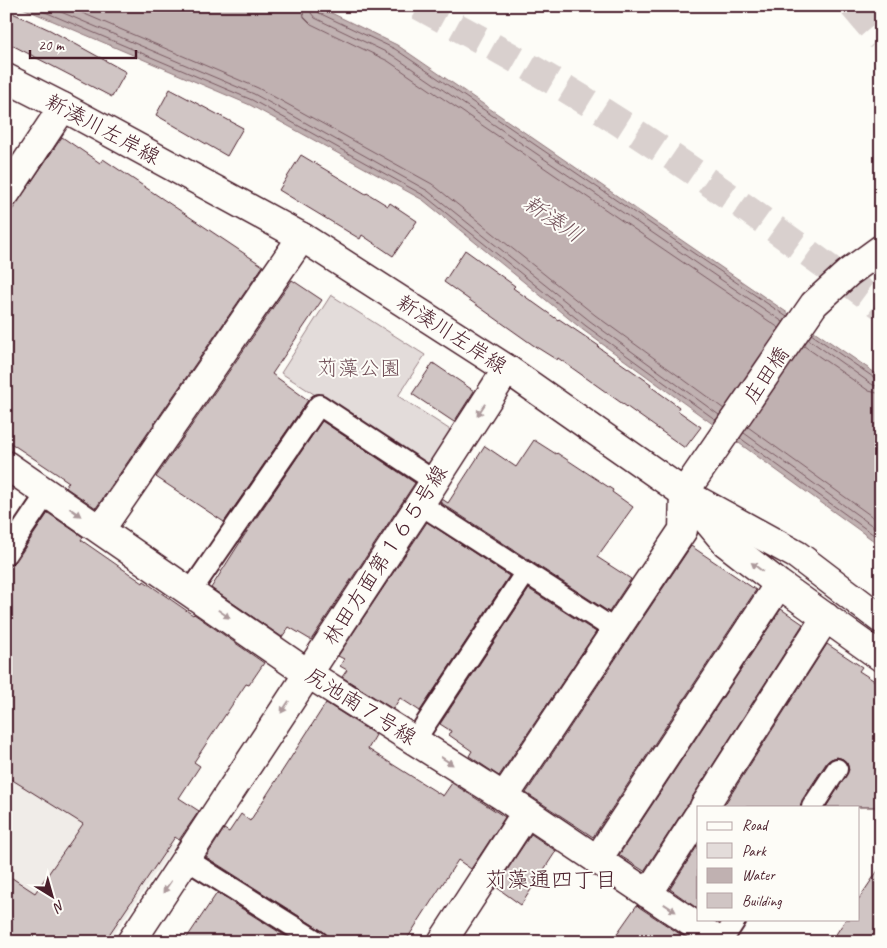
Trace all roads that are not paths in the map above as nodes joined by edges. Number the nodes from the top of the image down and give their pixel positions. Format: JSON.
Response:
{"nodes":[{"id":1,"x":6,"y":78,"type":"edge"},
{"id":2,"x":63,"y":107,"type":"junction"},
{"id":3,"x":6,"y":193,"type":"edge"},
{"id":4,"x":302,"y":237,"type":"junction"},
{"id":5,"x":881,"y":249,"type":"edge"},
{"id":6,"x":507,"y":369,"type":"junction"},
{"id":7,"x":6,"y":465,"type":"edge"},
{"id":8,"x":47,"y":493,"type":"junction"},
{"id":9,"x":427,"y":493,"type":"junction"},
{"id":10,"x":684,"y":493,"type":"junction"},
{"id":11,"x":100,"y":530,"type":"junction"},
{"id":12,"x":6,"y":554,"type":"edge"},
{"id":13,"x":526,"y":572,"type":"junction"},
{"id":14,"x":780,"y":584,"type":"junction"},
{"id":15,"x":191,"y":591,"type":"junction"},
{"id":16,"x":826,"y":617,"type":"junction"},
{"id":17,"x":881,"y":619,"type":"edge"},
{"id":18,"x":616,"y":630,"type":"junction"},
{"id":19,"x":881,"y":657,"type":"edge"},
{"id":20,"x":307,"y":673,"type":"junction"},
{"id":21,"x":415,"y":740,"type":"junction"},
{"id":22,"x":837,"y":769,"type":"dead end"},
{"id":23,"x":504,"y":797,"type":"junction"},
{"id":24,"x":705,"y":806,"type":"edge"},
{"id":25,"x":813,"y":806,"type":"edge"},
{"id":26,"x":526,"y":813,"type":"junction"},
{"id":27,"x":697,"y":818,"type":"edge"},
{"id":28,"x":186,"y":859,"type":"junction"},
{"id":29,"x":597,"y":860,"type":"junction"},
{"id":30,"x":648,"y":894,"type":"junction"},
{"id":31,"x":735,"y":920,"type":"edge"},
{"id":32,"x":131,"y":942,"type":"edge"},
{"id":33,"x":318,"y":942,"type":"edge"},
{"id":34,"x":442,"y":942,"type":"edge"},
{"id":35,"x":721,"y":942,"type":"edge"}],
"edges":[{"from":1,"to":2,"type":"street","name":"新湊川左岸線"},
{"from":2,"to":3,"type":"street"},
{"from":2,"to":4,"type":"street","name":"新湊川左岸線"},
{"from":4,"to":6,"type":"street","name":"新湊川左岸線"},
{"from":4,"to":11,"type":"street"},
{"from":5,"to":10,"type":"street","name":"庄田橋"},
{"from":6,"to":9,"type":"street","name":"林田方面第１６５号線","one_way":true},
{"from":6,"to":10,"type":"street","name":"新湊川左岸線"},
{"from":7,"to":8,"type":"street","name":"尻池南７号線"},
{"from":8,"to":11,"type":"street","name":"尻池南７号線","one_way":true},
{"from":8,"to":12,"type":"lane"},
{"from":9,"to":13,"type":"lane"},
{"from":9,"to":15,"type":"lane"},
{"from":9,"to":20,"type":"street","name":"林田方面第１６５号線"},
{"from":14,"to":10,"type":"street","one_way":true},
{"from":10,"to":17,"type":"street","name":"新湊川左岸線"},
{"from":10,"to":18,"type":"street"},
{"from":11,"to":15,"type":"street","name":"尻池南７号線"},
{"from":13,"to":18,"type":"lane"},
{"from":13,"to":21,"type":"lane"},
{"from":14,"to":16,"type":"street"},
{"from":14,"to":29,"type":"street"},
{"from":15,"to":20,"type":"street","name":"尻池南７号線","one_way":true},
{"from":16,"to":19,"type":"street"},
{"from":16,"to":24,"type":"street"},
{"from":18,"to":23,"type":"street"},
{"from":20,"to":21,"type":"street","name":"尻池南７号線"},
{"from":20,"to":28,"type":"street","name":"林田方面第１６５号線","one_way":true},
{"from":21,"to":23,"type":"street","name":"尻池南７号線","one_way":true},
{"from":22,"to":25,"type":"lane"},
{"from":23,"to":26,"type":"street","name":"尻池南７号線"},
{"from":26,"to":29,"type":"street","name":"尻池南７号線"},
{"from":26,"to":34,"type":"street"},
{"from":27,"to":30,"type":"street"},
{"from":28,"to":32,"type":"street","name":"林田方面第１６５号線","one_way":true},
{"from":28,"to":33,"type":"lane"},
{"from":29,"to":30,"type":"street","name":"尻池南７号線"},
{"from":30,"to":35,"type":"street","name":"尻池南７号線","one_way":true},
{"from":31,"to":35,"type":"lane"}]}
